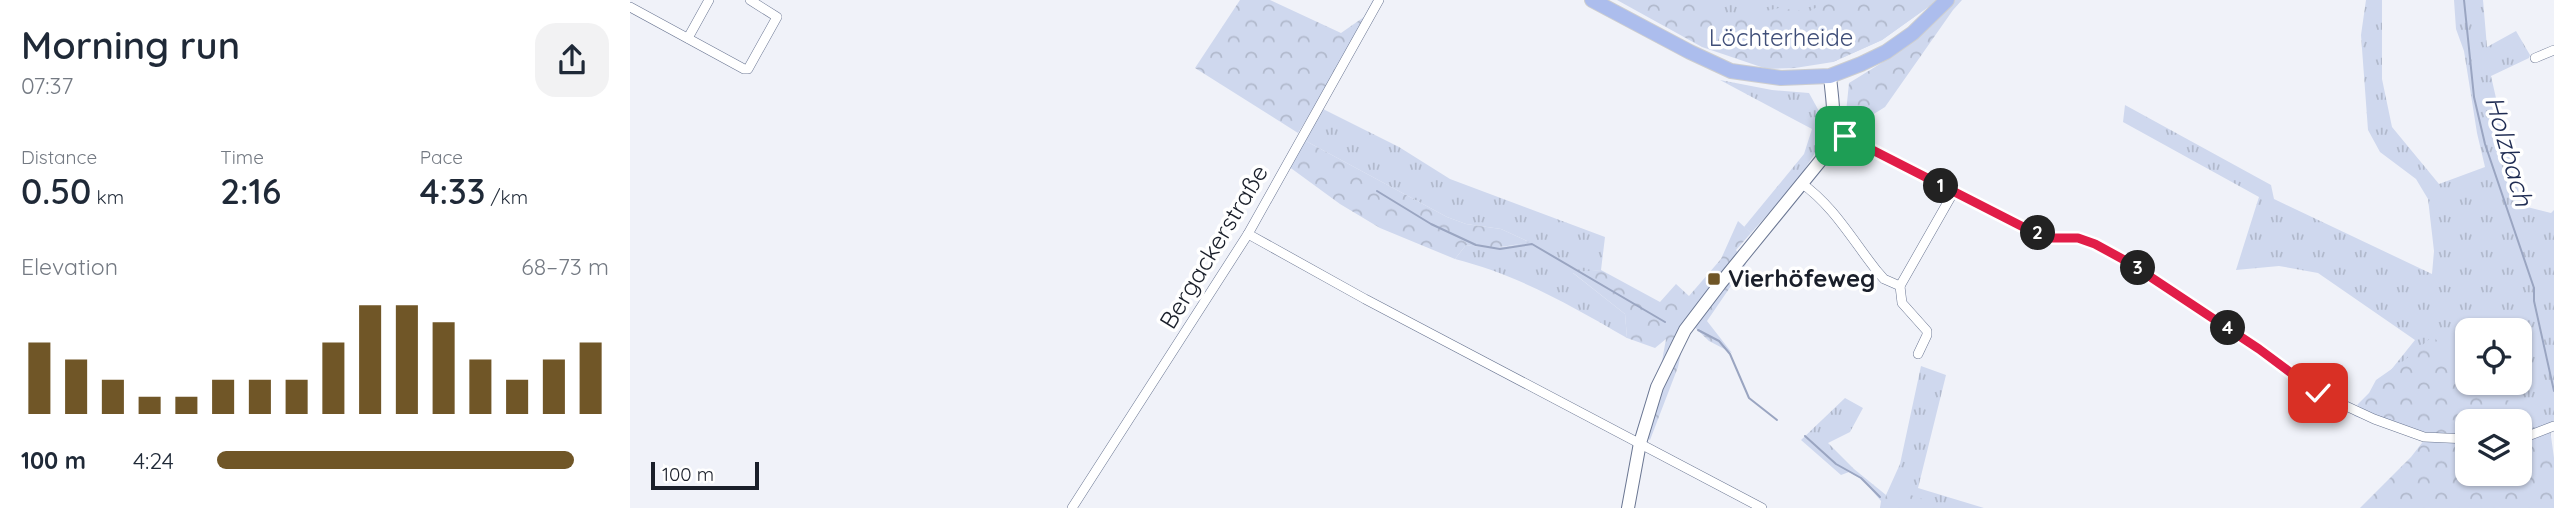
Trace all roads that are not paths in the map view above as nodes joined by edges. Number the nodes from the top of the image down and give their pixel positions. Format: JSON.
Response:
{"nodes":[{"id":1,"x":709,"y":0,"type":"edge"},
{"id":2,"x":750,"y":0,"type":"edge"},
{"id":3,"x":1379,"y":0,"type":"edge"},
{"id":4,"x":1592,"y":0,"type":"edge"},
{"id":5,"x":1947,"y":0,"type":"edge"},
{"id":6,"x":630,"y":7,"type":"edge"},
{"id":7,"x":688,"y":38,"type":"junction"},
{"id":8,"x":2554,"y":50,"type":"edge"},
{"id":9,"x":2535,"y":58,"type":"dead end"},
{"id":10,"x":1830,"y":76,"type":"junction"},
{"id":11,"x":1833,"y":134,"type":"junction"},
{"id":12,"x":1801,"y":183,"type":"junction"},
{"id":13,"x":1953,"y":193,"type":"junction"},
{"id":14,"x":1248,"y":234,"type":"junction"},
{"id":15,"x":1900,"y":286,"type":"junction"},
{"id":16,"x":1918,"y":354,"type":"dead end"},
{"id":17,"x":2552,"y":427,"type":"edge"},
{"id":18,"x":2532,"y":434,"type":"edge"},
{"id":19,"x":2455,"y":438,"type":"edge"},
{"id":20,"x":1640,"y":443,"type":"junction"},
{"id":21,"x":1072,"y":508,"type":"edge"},
{"id":22,"x":1628,"y":508,"type":"edge"},
{"id":23,"x":1762,"y":508,"type":"edge"}],
"edges":[{"from":1,"to":7,"type":"street"},
{"from":2,"to":7,"type":"street"},
{"from":3,"to":14,"type":"street","name":"Bergackerstraße"},
{"from":4,"to":10,"type":"main road"},
{"from":5,"to":10,"type":"main road"},
{"from":6,"to":7,"type":"street"},
{"from":8,"to":9,"type":"street"},
{"from":10,"to":11,"type":"main road"},
{"from":11,"to":12,"type":"main road"},
{"from":11,"to":13,"type":"street"},
{"from":12,"to":15,"type":"street"},
{"from":12,"to":20,"type":"main road"},
{"from":13,"to":15,"type":"street"},
{"from":13,"to":19,"type":"street"},
{"from":14,"to":20,"type":"street"},
{"from":14,"to":21,"type":"street","name":"Bergackerstraße"},
{"from":15,"to":16,"type":"street"},
{"from":17,"to":18,"type":"street"},
{"from":20,"to":22,"type":"main road"},
{"from":20,"to":23,"type":"street"}]}
